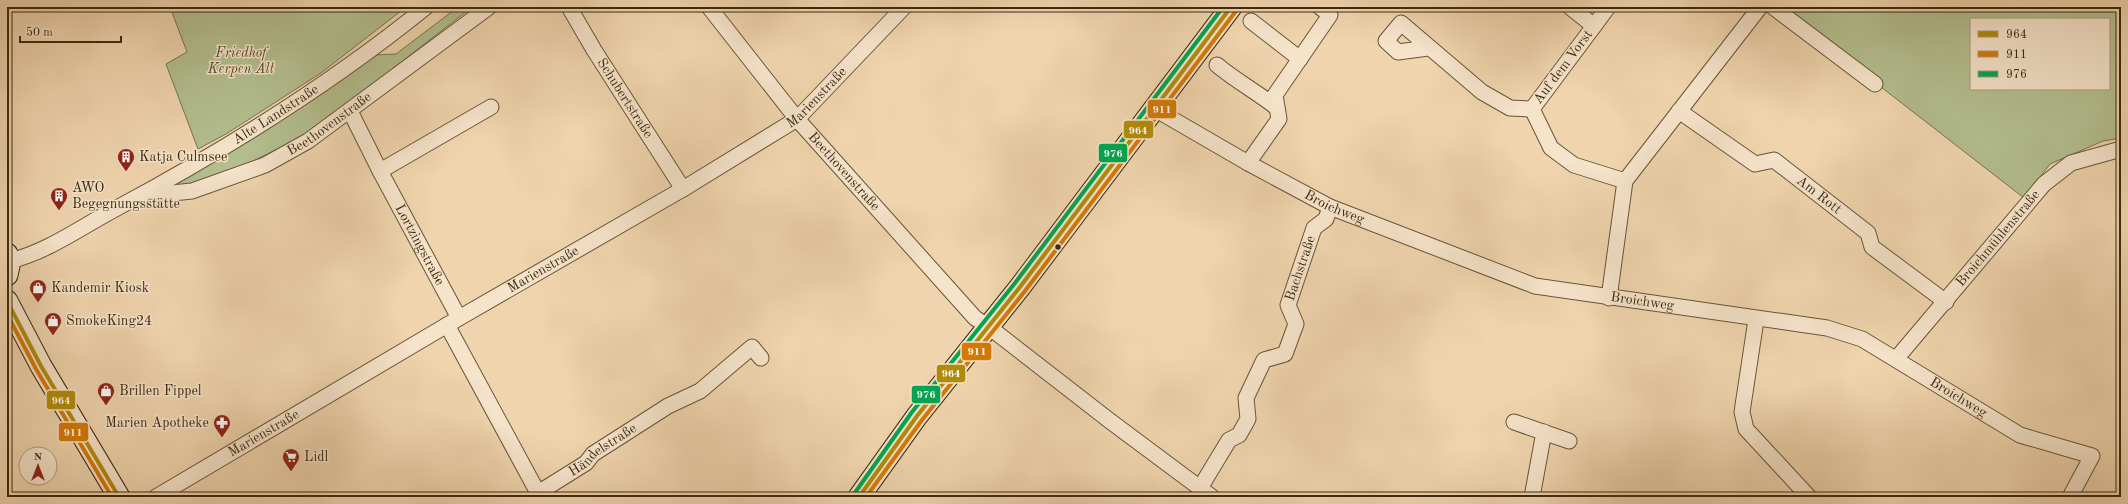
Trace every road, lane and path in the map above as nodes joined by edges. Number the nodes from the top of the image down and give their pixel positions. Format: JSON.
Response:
{"nodes":[{"id":1,"x":426,"y":7,"type":"edge"},
{"id":2,"x":488,"y":7,"type":"edge"},
{"id":3,"x":569,"y":7,"type":"edge"},
{"id":4,"x":709,"y":7,"type":"edge"},
{"id":5,"x":904,"y":7,"type":"edge"},
{"id":6,"x":1231,"y":7,"type":"edge"},
{"id":7,"x":1320,"y":7,"type":"edge"},
{"id":8,"x":1570,"y":7,"type":"edge"},
{"id":9,"x":1608,"y":7,"type":"edge"},
{"id":10,"x":1760,"y":7,"type":"edge"},
{"id":11,"x":1773,"y":7,"type":"edge"},
{"id":12,"x":1251,"y":21,"type":"dead end"},
{"id":13,"x":1594,"y":26,"type":"junction"},
{"id":14,"x":1428,"y":48,"type":"dead end"},
{"id":15,"x":1300,"y":59,"type":"junction"},
{"id":16,"x":1217,"y":65,"type":"dead end"},
{"id":17,"x":1875,"y":84,"type":"dead end"},
{"id":18,"x":491,"y":107,"type":"dead end"},
{"id":19,"x":1153,"y":108,"type":"junction"},
{"id":20,"x":1277,"y":108,"type":"junction"},
{"id":21,"x":1532,"y":109,"type":"junction"},
{"id":22,"x":350,"y":111,"type":"junction"},
{"id":23,"x":1679,"y":112,"type":"junction"},
{"id":24,"x":797,"y":119,"type":"junction"},
{"id":25,"x":2121,"y":149,"type":"edge"},
{"id":26,"x":1248,"y":163,"type":"junction"},
{"id":27,"x":380,"y":171,"type":"junction"},
{"id":28,"x":1625,"y":181,"type":"junction"},
{"id":29,"x":682,"y":189,"type":"junction"},
{"id":30,"x":149,"y":191,"type":"junction"},
{"id":31,"x":1330,"y":206,"type":"junction"},
{"id":32,"x":8,"y":264,"type":"edge"},
{"id":33,"x":1609,"y":298,"type":"junction"},
{"id":34,"x":7,"y":301,"type":"edge"},
{"id":35,"x":1946,"y":302,"type":"junction"},
{"id":36,"x":1756,"y":320,"type":"junction"},
{"id":37,"x":453,"y":321,"type":"junction"},
{"id":38,"x":989,"y":327,"type":"junction"},
{"id":39,"x":761,"y":358,"type":"dead end"},
{"id":40,"x":1896,"y":359,"type":"junction"},
{"id":41,"x":1514,"y":422,"type":"dead end"},
{"id":42,"x":1544,"y":432,"type":"junction"},
{"id":43,"x":1569,"y":441,"type":"dead end"},
{"id":44,"x":1206,"y":493,"type":"edge"},
{"id":45,"x":119,"y":497,"type":"edge"},
{"id":46,"x":156,"y":497,"type":"edge"},
{"id":47,"x":860,"y":497,"type":"edge"},
{"id":48,"x":1532,"y":497,"type":"edge"},
{"id":49,"x":1809,"y":497,"type":"edge"},
{"id":50,"x":2070,"y":497,"type":"edge"}],
"edges":[{"from":1,"to":30,"type":"street","name":"Alte Landstraße"},
{"from":2,"to":22,"type":"street","name":"Beethovenstraße"},
{"from":3,"to":29,"type":"street","name":"Schubertstraße"},
{"from":4,"to":24,"type":"street","name":"Beethovenstraße"},
{"from":5,"to":24,"type":"street","name":"Marienstraße"},
{"from":6,"to":19,"type":"main road"},
{"from":7,"to":15,"type":"street"},
{"from":8,"to":13,"type":"street","name":"Auf dem Vorst"},
{"from":9,"to":13,"type":"street","name":"Auf dem Vorst"},
{"from":10,"to":23,"type":"street"},
{"from":11,"to":17,"type":"street"},
{"from":12,"to":15,"type":"street"},
{"from":13,"to":21,"type":"street","name":"Auf dem Vorst"},
{"from":14,"to":21,"type":"street","name":"Auf dem Vorst"},
{"from":15,"to":20,"type":"street"},
{"from":16,"to":20,"type":"street"},
{"from":18,"to":27,"type":"street"},
{"from":19,"to":26,"type":"street","name":"Broichweg"},
{"from":19,"to":38,"type":"main road"},
{"from":20,"to":26,"type":"street"},
{"from":21,"to":28,"type":"street","name":"Auf dem Vorst"},
{"from":22,"to":27,"type":"street","name":"Lortzingstraße"},
{"from":22,"to":30,"type":"street","name":"Beethovenstraße"},
{"from":23,"to":28,"type":"street"},
{"from":23,"to":35,"type":"street","name":"Am Rott"},
{"from":24,"to":29,"type":"street","name":"Marienstraße"},
{"from":24,"to":38,"type":"street","name":"Beethovenstraße"},
{"from":25,"to":35,"type":"street","name":"Broichmühlenstraße"},
{"from":26,"to":31,"type":"street","name":"Broichweg"},
{"from":27,"to":37,"type":"street","name":"Lortzingstraße"},
{"from":28,"to":33,"type":"street"},
{"from":29,"to":37,"type":"street","name":"Marienstraße"},
{"from":30,"to":32,"type":"street","name":"Alte Landstraße"},
{"from":31,"to":33,"type":"street","name":"Broichweg"},
{"from":31,"to":44,"type":"street","name":"Bachstraße"},
{"from":33,"to":36,"type":"street","name":"Broichweg"},
{"from":34,"to":45,"type":"main road"},
{"from":35,"to":40,"type":"street","name":"Broichmühlenstraße"},
{"from":36,"to":40,"type":"street","name":"Broichweg"},
{"from":36,"to":49,"type":"street"},
{"from":37,"to":39,"type":"street","name":"Händelstraße"},
{"from":37,"to":46,"type":"street","name":"Marienstraße"},
{"from":38,"to":44,"type":"street","name":"Beethovenstraße"},
{"from":38,"to":47,"type":"main road"},
{"from":40,"to":50,"type":"street","name":"Broichweg"},
{"from":41,"to":42,"type":"street"},
{"from":42,"to":43,"type":"street"},
{"from":42,"to":48,"type":"street"}]}
